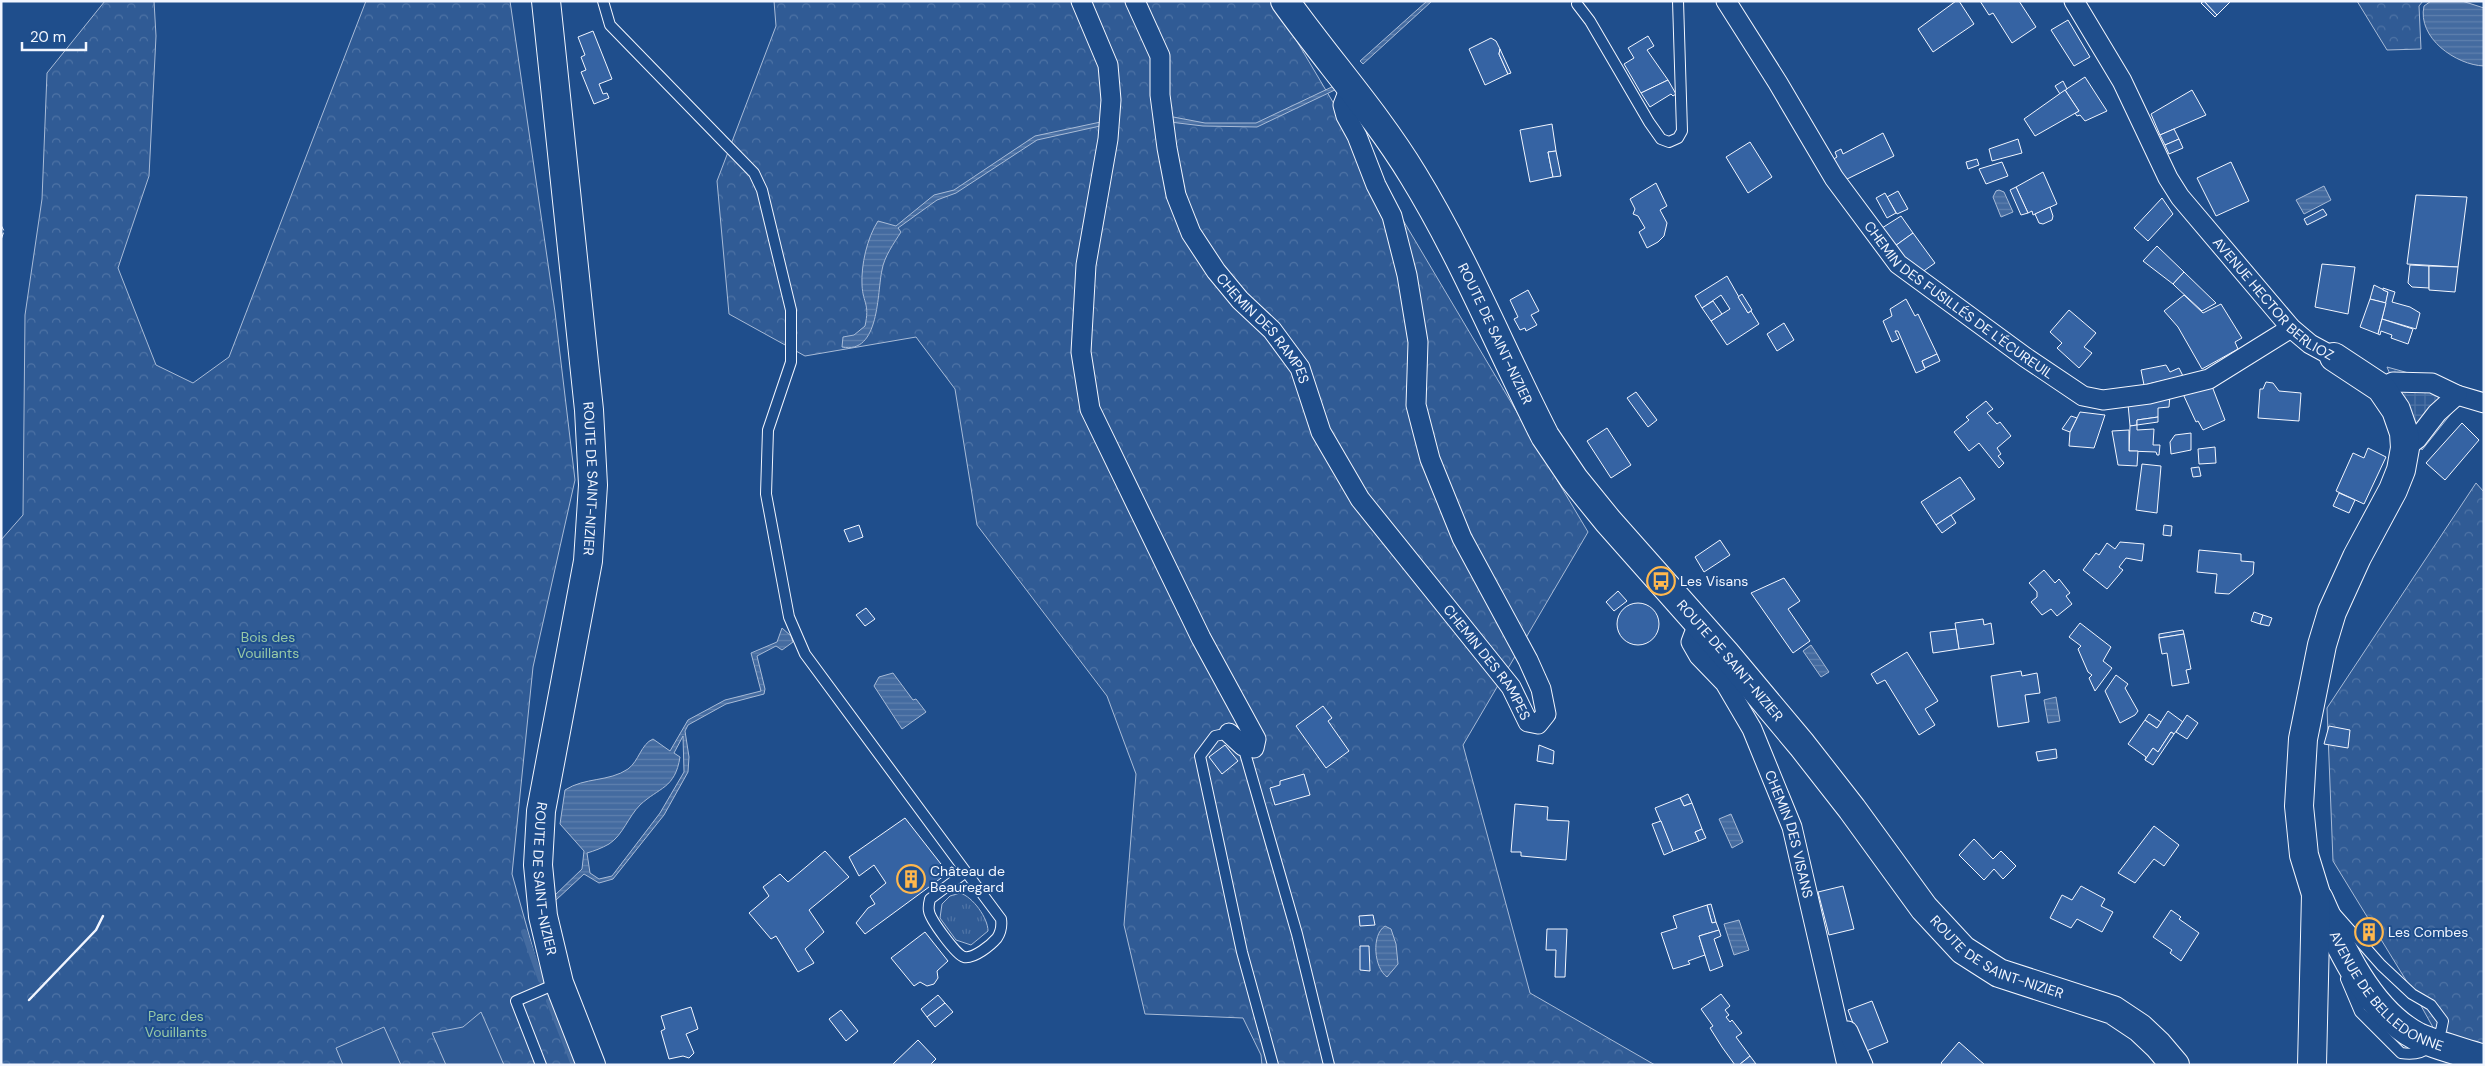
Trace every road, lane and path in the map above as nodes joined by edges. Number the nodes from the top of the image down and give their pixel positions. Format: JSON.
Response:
{"nodes":[{"id":1,"x":546,"y":1,"type":"edge"},
{"id":2,"x":603,"y":1,"type":"edge"},
{"id":3,"x":1081,"y":1,"type":"edge"},
{"id":4,"x":1135,"y":1,"type":"edge"},
{"id":5,"x":1286,"y":1,"type":"edge"},
{"id":6,"x":1678,"y":1,"type":"edge"},
{"id":7,"x":1726,"y":1,"type":"edge"},
{"id":8,"x":2074,"y":1,"type":"edge"},
{"id":9,"x":1577,"y":4,"type":"dead end"},
{"id":10,"x":1350,"y":87,"type":"junction"},
{"id":11,"x":2291,"y":328,"type":"junction"},
{"id":12,"x":2334,"y":358,"type":"joint"},
{"id":13,"x":2381,"y":388,"type":"junction"},
{"id":14,"x":2457,"y":395,"type":"junction"},
{"id":15,"x":2484,"y":402,"type":"edge"},
{"id":16,"x":2405,"y":448,"type":"junction"},
{"id":17,"x":1702,"y":627,"type":"junction"},
{"id":18,"x":1236,"y":740,"type":"junction"},
{"id":19,"x":966,"y":872,"type":"junction"},
{"id":20,"x":2316,"y":894,"type":"junction"},
{"id":21,"x":1827,"y":979,"type":"junction"},
{"id":22,"x":559,"y":983,"type":"junction"},
{"id":23,"x":2435,"y":1042,"type":"junction"},
{"id":24,"x":2484,"y":1059,"type":"edge"},
{"id":25,"x":541,"y":1065,"type":"edge"},
{"id":26,"x":591,"y":1065,"type":"edge"},
{"id":27,"x":1273,"y":1065,"type":"edge"},
{"id":28,"x":1330,"y":1065,"type":"edge"},
{"id":29,"x":1847,"y":1065,"type":"edge"},
{"id":30,"x":1863,"y":1065,"type":"edge"},
{"id":31,"x":2175,"y":1065,"type":"edge"},
{"id":32,"x":2312,"y":1065,"type":"edge"}],
"edges":[{"from":1,"to":22,"type":"main road","name":"ROUTE DE SAINT-NIZIER"},
{"from":2,"to":19,"type":"lane"},
{"from":3,"to":18,"type":"street"},
{"from":4,"to":10,"type":"street","name":"CHEMIN DES RAMPES"},
{"from":5,"to":10,"type":"main road","name":"ROUTE DE SAINT-NIZIER"},
{"from":6,"to":9,"type":"lane"},
{"from":7,"to":11,"type":"street","name":"CHEMIN DES FUSILLÉS DE L'ÉCUREUIL"},
{"from":8,"to":11,"type":"street","name":"AVENUE HECTOR BERLIOZ"},
{"from":10,"to":17,"type":"main road","name":"ROUTE DE SAINT-NIZIER"},
{"from":11,"to":12,"type":"street","name":"AVENUE HECTOR BERLIOZ"},
{"from":12,"to":13,"type":"main road","name":"AVENUE HECTOR BERLIOZ"},
{"from":13,"to":14,"type":"street"},
{"from":13,"to":16,"type":"main road","name":"AVENUE HECTOR BERLIOZ"},
{"from":14,"to":15,"type":"street"},
{"from":14,"to":16,"type":"street"},
{"from":16,"to":20,"type":"main road","name":"AVENUE HECTOR BERLIOZ"},
{"from":17,"to":21,"type":"street","name":"CHEMIN DES VISANS"},
{"from":17,"to":31,"type":"main road","name":"ROUTE DE SAINT-NIZIER"},
{"from":18,"to":27,"type":"lane"},
{"from":18,"to":28,"type":"lane"},
{"from":19,"to":19,"type":"lane"},
{"from":20,"to":23,"type":"main road","name":"AVENUE DE BELLEDONNE"},
{"from":20,"to":23,"type":"lane"},
{"from":20,"to":32,"type":"main road"},
{"from":21,"to":29,"type":"street","name":"CHEMIN DES VISANS"},
{"from":21,"to":30,"type":"street"},
{"from":22,"to":25,"type":"lane"},
{"from":22,"to":26,"type":"main road","name":"ROUTE DE SAINT-NIZIER"},
{"from":23,"to":24,"type":"main road","name":"AVENUE DE BELLEDONNE"}]}
